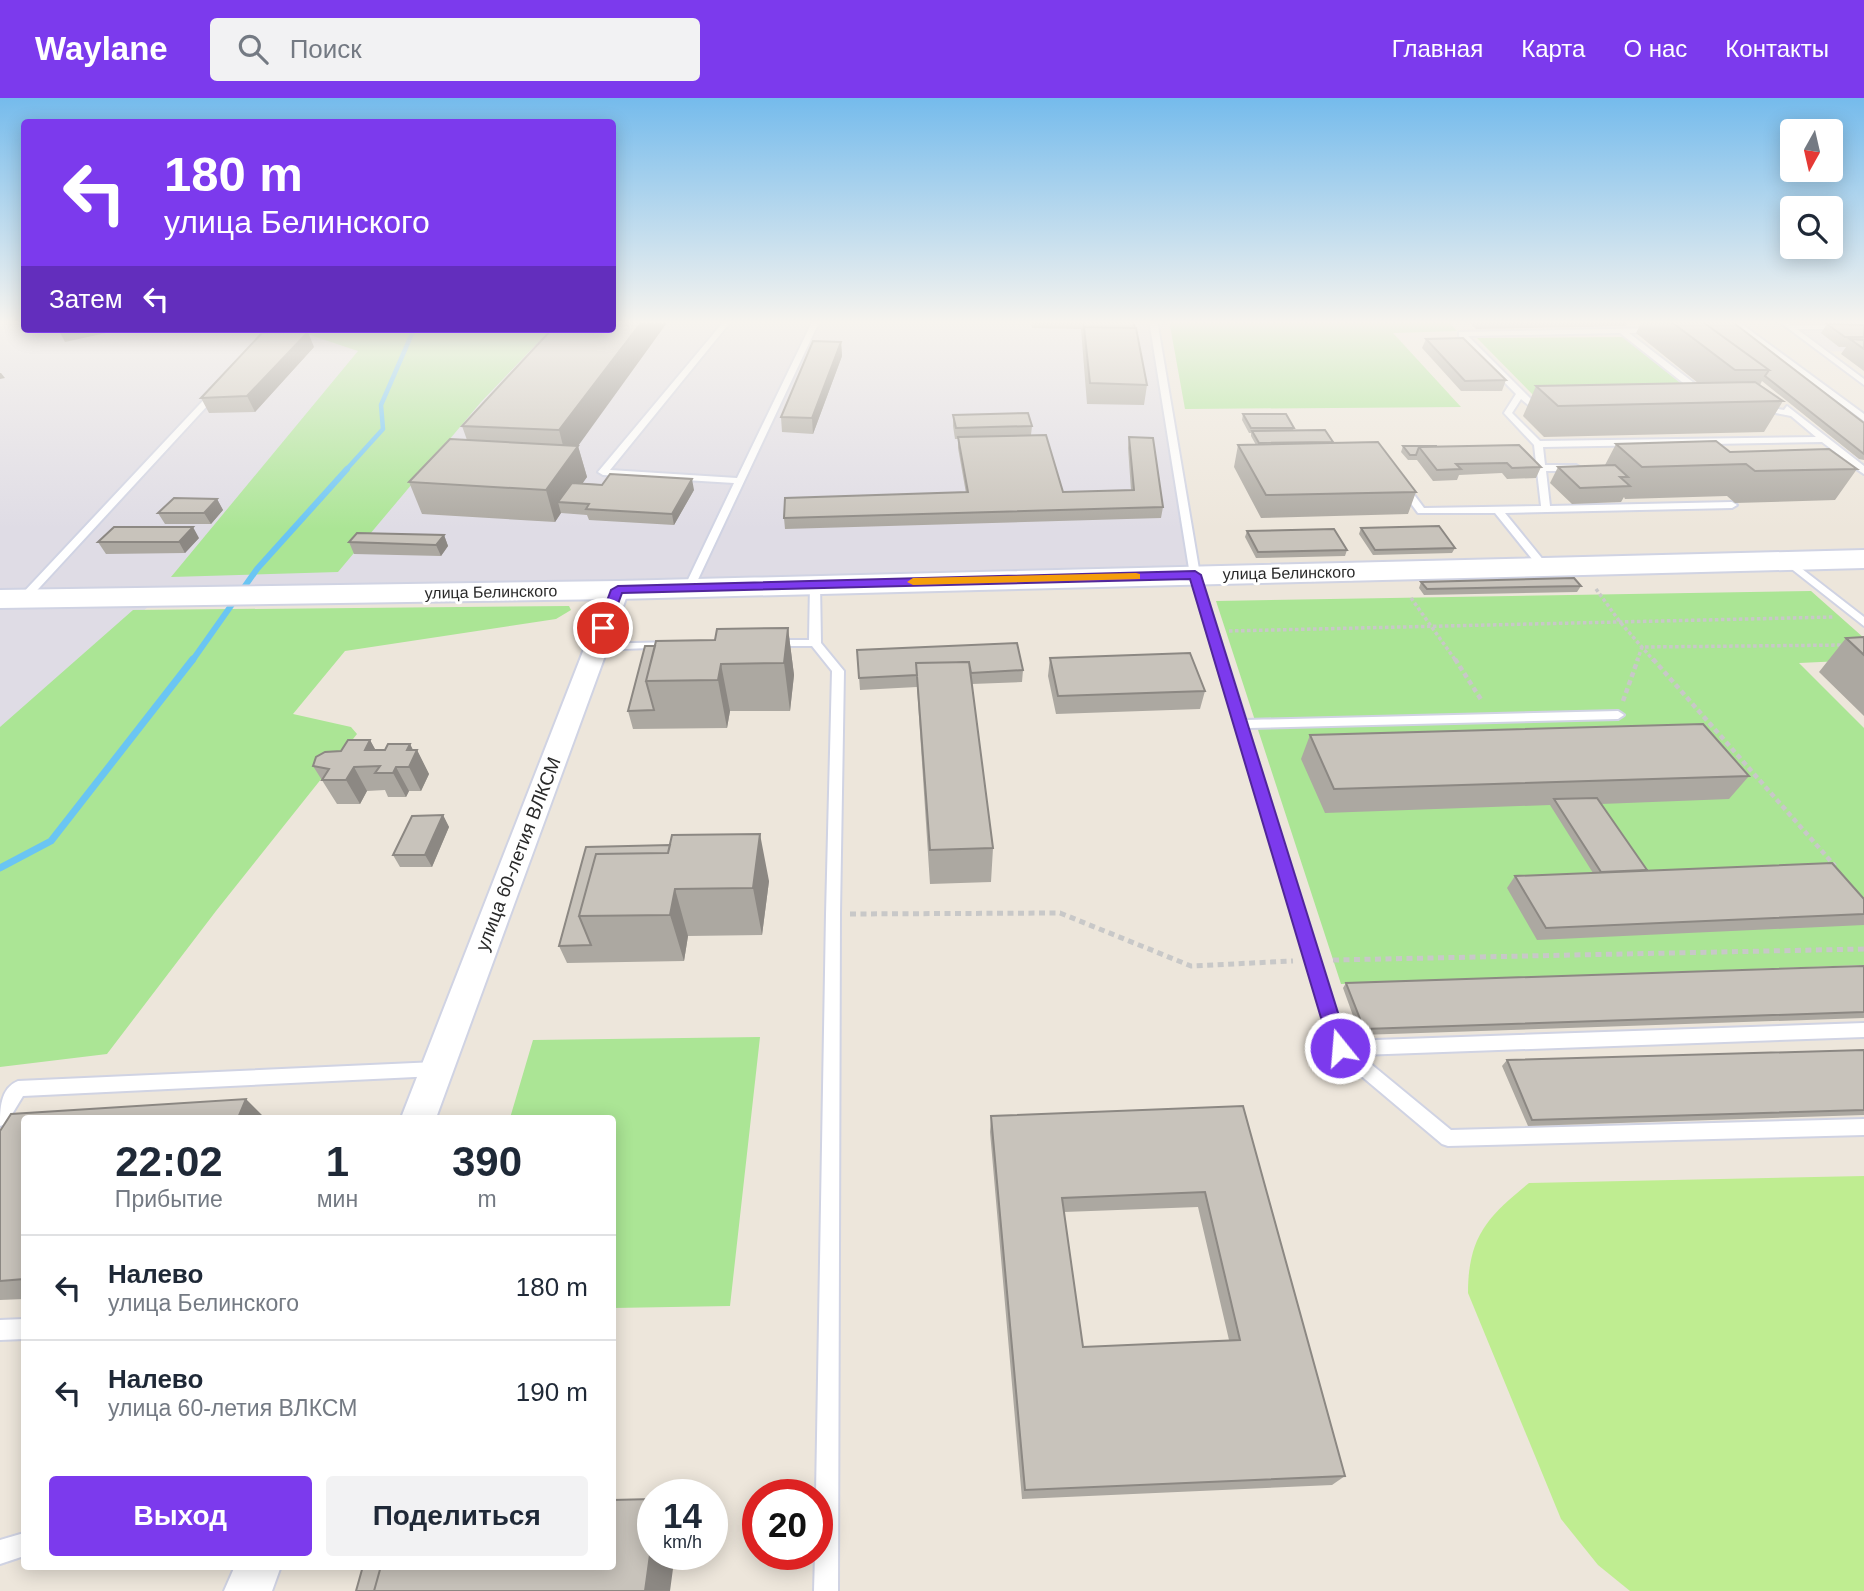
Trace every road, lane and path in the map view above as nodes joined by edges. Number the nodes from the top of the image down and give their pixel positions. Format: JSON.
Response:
{"nodes":[{"id":1,"x":217,"y":390,"type":"edge"},
{"id":2,"x":671,"y":390,"type":"edge"},
{"id":3,"x":785,"y":390,"type":"edge"},
{"id":4,"x":1164,"y":390,"type":"edge"},
{"id":5,"x":1518,"y":390,"type":"edge"},
{"id":6,"x":1698,"y":390,"type":"edge"},
{"id":7,"x":1826,"y":390,"type":"edge"},
{"id":8,"x":1521,"y":393,"type":"junction"},
{"id":9,"x":1772,"y":397,"type":"edge"},
{"id":10,"x":1700,"y":403,"type":"edge"},
{"id":11,"x":1561,"y":405,"type":"edge"},
{"id":12,"x":1753,"y":408,"type":"edge"},
{"id":13,"x":1793,"y":414,"type":"junction"},
{"id":14,"x":1864,"y":418,"type":"edge"},
{"id":15,"x":1825,"y":439,"type":"junction"},
{"id":16,"x":1538,"y":444,"type":"junction"},
{"id":17,"x":1852,"y":461,"type":"junction"},
{"id":18,"x":1811,"y":462,"type":"edge"},
{"id":19,"x":1583,"y":467,"type":"edge"},
{"id":20,"x":1543,"y":468,"type":"junction"},
{"id":21,"x":1864,"y":471,"type":"edge"},
{"id":22,"x":1397,"y":476,"type":"edge"},
{"id":23,"x":742,"y":481,"type":"junction"},
{"id":24,"x":1732,"y":505,"type":"dead end"},
{"id":25,"x":1546,"y":509,"type":"junction"},
{"id":26,"x":1498,"y":510,"type":"junction"},
{"id":27,"x":1864,"y":559,"type":"edge"},
{"id":28,"x":1788,"y":561,"type":"junction"},
{"id":29,"x":1544,"y":567,"type":"junction"},
{"id":30,"x":1195,"y":575,"type":"junction"},
{"id":31,"x":816,"y":584,"type":"junction"},
{"id":32,"x":689,"y":587,"type":"junction"},
{"id":33,"x":1595,"y":589,"type":"dead end"},
{"id":34,"x":618,"y":590,"type":"junction"},
{"id":35,"x":12,"y":598,"type":"edge"},
{"id":36,"x":1411,"y":598,"type":"dead end"},
{"id":37,"x":1863,"y":621,"type":"edge"},
{"id":38,"x":1620,"y":622,"type":"junction"},
{"id":39,"x":1433,"y":626,"type":"junction"},
{"id":40,"x":1210,"y":631,"type":"junction"},
{"id":41,"x":814,"y":643,"type":"junction"},
{"id":42,"x":760,"y":644,"type":"edge"},
{"id":43,"x":692,"y":645,"type":"edge"},
{"id":44,"x":1850,"y":645,"type":"edge"},
{"id":45,"x":596,"y":647,"type":"junction"},
{"id":46,"x":1642,"y":647,"type":"junction"},
{"id":47,"x":1618,"y":715,"type":"joint"},
{"id":48,"x":1493,"y":718,"type":"junction"},
{"id":49,"x":1239,"y":724,"type":"junction"},
{"id":50,"x":1837,"y":870,"type":"edge"},
{"id":51,"x":832,"y":914,"type":"junction"},
{"id":52,"x":1864,"y":949,"type":"edge"},
{"id":53,"x":1314,"y":960,"type":"junction"},
{"id":54,"x":1864,"y":1030,"type":"edge"},
{"id":55,"x":1340,"y":1048,"type":"junction"},
{"id":56,"x":436,"y":1069,"type":"junction"},
{"id":57,"x":419,"y":1115,"type":"edge"},
{"id":58,"x":0,"y":1118,"type":"edge"},
{"id":59,"x":1864,"y":1127,"type":"edge"},
{"id":60,"x":21,"y":1329,"type":"edge"},
{"id":61,"x":0,"y":1330,"type":"edge"},
{"id":62,"x":21,"y":1546,"type":"edge"},
{"id":63,"x":0,"y":1552,"type":"edge"},
{"id":64,"x":256,"y":1570,"type":"edge"},
{"id":65,"x":248,"y":1591,"type":"edge"},
{"id":66,"x":826,"y":1591,"type":"edge"}],
"edges":[{"from":1,"to":35,"type":"lane"},
{"from":2,"to":23,"type":"lane"},
{"from":3,"to":23,"type":"lane"},
{"from":4,"to":30,"type":"lane"},
{"from":5,"to":8,"type":"lane"},
{"from":6,"to":10,"type":"lane"},
{"from":7,"to":14,"type":"lane"},
{"from":8,"to":11,"type":"lane"},
{"from":8,"to":16,"type":"lane"},
{"from":9,"to":13,"type":"lane"},
{"from":12,"to":13,"type":"lane"},
{"from":13,"to":15,"type":"lane"},
{"from":15,"to":16,"type":"lane"},
{"from":15,"to":17,"type":"lane"},
{"from":16,"to":20,"type":"lane"},
{"from":17,"to":18,"type":"lane"},
{"from":17,"to":21,"type":"lane"},
{"from":19,"to":20,"type":"lane"},
{"from":20,"to":25,"type":"lane"},
{"from":22,"to":26,"type":"lane"},
{"from":23,"to":32,"type":"lane"},
{"from":24,"to":25,"type":"lane"},
{"from":25,"to":26,"type":"lane"},
{"from":26,"to":29,"type":"lane"},
{"from":27,"to":28,"type":"street","name":"улица Белинского"},
{"from":28,"to":29,"type":"street","name":"улица Белинского"},
{"from":28,"to":37,"type":"lane"},
{"from":29,"to":30,"type":"street","name":"улица Белинского"},
{"from":30,"to":31,"type":"street","name":"улица Белинского"},
{"from":30,"to":40,"type":"lane"},
{"from":31,"to":32,"type":"street","name":"улица Белинского"},
{"from":31,"to":41,"type":"lane"},
{"from":32,"to":34,"type":"street","name":"улица Белинского"},
{"from":33,"to":38,"type":"path"},
{"from":34,"to":35,"type":"street","name":"улица Белинского"},
{"from":34,"to":45,"type":"street","name":"улица 60-летия ВЛКСМ"},
{"from":36,"to":39,"type":"path"},
{"from":37,"to":38,"type":"path"},
{"from":38,"to":39,"type":"path"},
{"from":38,"to":46,"type":"path"},
{"from":39,"to":40,"type":"path"},
{"from":39,"to":48,"type":"path"},
{"from":40,"to":49,"type":"lane"},
{"from":41,"to":42,"type":"lane"},
{"from":41,"to":51,"type":"lane"},
{"from":43,"to":45,"type":"lane"},
{"from":44,"to":46,"type":"path"},
{"from":45,"to":56,"type":"street","name":"улица 60-летия ВЛКСМ"},
{"from":46,"to":47,"type":"path"},
{"from":46,"to":50,"type":"path"},
{"from":47,"to":48,"type":"lane"},
{"from":48,"to":49,"type":"lane"},
{"from":49,"to":53,"type":"lane"},
{"from":51,"to":53,"type":"path"},
{"from":51,"to":66,"type":"lane"},
{"from":52,"to":53,"type":"path"},
{"from":53,"to":55,"type":"lane"},
{"from":54,"to":55,"type":"lane"},
{"from":55,"to":59,"type":"lane"},
{"from":56,"to":57,"type":"street","name":"улица 60-летия ВЛКСМ"},
{"from":56,"to":58,"type":"lane"},
{"from":60,"to":61,"type":"lane"},
{"from":62,"to":63,"type":"lane"},
{"from":64,"to":65,"type":"street"}]}
